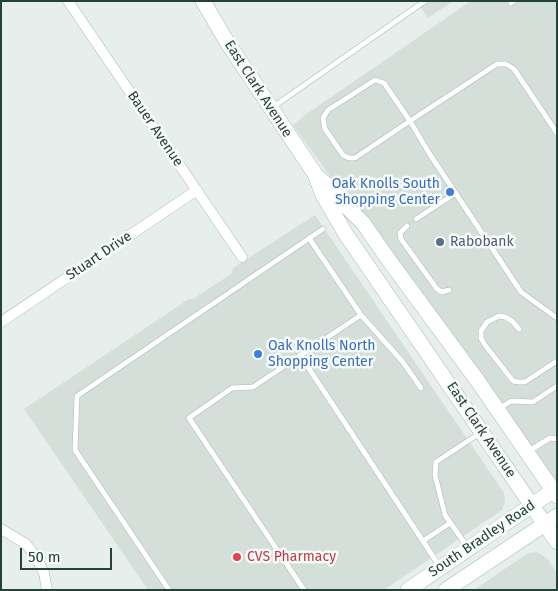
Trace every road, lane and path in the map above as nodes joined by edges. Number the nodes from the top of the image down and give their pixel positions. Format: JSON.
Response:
{"nodes":[{"id":1,"x":68,"y":1,"type":"edge"},
{"id":2,"x":204,"y":1,"type":"edge"},
{"id":3,"x":412,"y":1,"type":"edge"},
{"id":4,"x":425,"y":1,"type":"edge"},
{"id":5,"x":416,"y":7,"type":"junction"},
{"id":6,"x":270,"y":108,"type":"junction"},
{"id":7,"x":410,"y":121,"type":"junction"},
{"id":8,"x":557,"y":133,"type":"edge"},
{"id":9,"x":197,"y":190,"type":"junction"},
{"id":10,"x":456,"y":193,"type":"junction"},
{"id":11,"x":342,"y":213,"type":"junction"},
{"id":12,"x":416,"y":219,"type":"dead end"},
{"id":13,"x":407,"y":226,"type":"dead end"},
{"id":14,"x":323,"y":228,"type":"dead end"},
{"id":15,"x":309,"y":238,"type":"junction"},
{"id":16,"x":242,"y":257,"type":"dead end"},
{"id":17,"x":449,"y":290,"type":"dead end"},
{"id":18,"x":360,"y":315,"type":"junction"},
{"id":19,"x":557,"y":318,"type":"edge"},
{"id":20,"x":404,"y":320,"type":"junction"},
{"id":21,"x":1,"y":322,"type":"edge"},
{"id":22,"x":519,"y":329,"type":"dead end"},
{"id":23,"x":300,"y":355,"type":"junction"},
{"id":24,"x":557,"y":361,"type":"edge"},
{"id":25,"x":477,"y":380,"type":"junction"},
{"id":26,"x":557,"y":386,"type":"edge"},
{"id":27,"x":421,"y":388,"type":"dead end"},
{"id":28,"x":498,"y":410,"type":"junction"},
{"id":29,"x":482,"y":431,"type":"junction"},
{"id":30,"x":557,"y":439,"type":"edge"},
{"id":31,"x":526,"y":453,"type":"junction"},
{"id":32,"x":555,"y":491,"type":"edge"},
{"id":33,"x":532,"y":505,"type":"junction"},
{"id":34,"x":551,"y":520,"type":"edge"},
{"id":35,"x":450,"y":523,"type":"junction"},
{"id":36,"x":1,"y":529,"type":"edge"},
{"id":37,"x":423,"y":541,"type":"junction"},
{"id":38,"x":557,"y":542,"type":"edge"},
{"id":39,"x":468,"y":548,"type":"junction"},
{"id":40,"x":440,"y":567,"type":"junction"},
{"id":41,"x":47,"y":590,"type":"edge"},
{"id":42,"x":169,"y":590,"type":"edge"},
{"id":43,"x":304,"y":590,"type":"edge"},
{"id":44,"x":408,"y":590,"type":"edge"},
{"id":45,"x":446,"y":590,"type":"edge"}],
"edges":[{"from":1,"to":9,"type":"street","name":"Bauer Avenue"},
{"from":2,"to":6,"type":"main road","name":"East Clark Avenue"},
{"from":3,"to":5,"type":"lane"},
{"from":4,"to":5,"type":"lane"},
{"from":5,"to":6,"type":"lane"},
{"from":6,"to":11,"type":"main road","name":"East Clark Avenue"},
{"from":7,"to":7,"type":"lane"},
{"from":7,"to":8,"type":"lane"},
{"from":7,"to":10,"type":"lane"},
{"from":9,"to":16,"type":"street","name":"Bauer Avenue"},
{"from":9,"to":21,"type":"street","name":"Stuart Drive"},
{"from":10,"to":12,"type":"lane"},
{"from":10,"to":19,"type":"lane"},
{"from":11,"to":20,"type":"main road","name":"East Clark Avenue"},
{"from":11,"to":25,"type":"main road","name":"East Clark Avenue"},
{"from":13,"to":17,"type":"lane"},
{"from":14,"to":15,"type":"lane"},
{"from":15,"to":18,"type":"lane"},
{"from":15,"to":42,"type":"lane"},
{"from":18,"to":23,"type":"lane"},
{"from":18,"to":27,"type":"lane"},
{"from":20,"to":25,"type":"main road","name":"East Clark Avenue"},
{"from":20,"to":29,"type":"main road","name":"East Clark Avenue"},
{"from":22,"to":24,"type":"lane"},
{"from":23,"to":37,"type":"lane"},
{"from":23,"to":43,"type":"lane"},
{"from":25,"to":28,"type":"main road","name":"East Clark Avenue"},
{"from":26,"to":28,"type":"lane"},
{"from":28,"to":31,"type":"main road","name":"East Clark Avenue"},
{"from":29,"to":33,"type":"main road","name":"East Clark Avenue"},
{"from":29,"to":35,"type":"lane"},
{"from":30,"to":31,"type":"lane"},
{"from":31,"to":32,"type":"main road","name":"East Clark Avenue"},
{"from":32,"to":33,"type":"main road","name":"South Bradley Road"},
{"from":33,"to":34,"type":"main road","name":"East Clark Avenue"},
{"from":33,"to":39,"type":"main road","name":"South Bradley Road"},
{"from":34,"to":38,"type":"main road","name":"East Clark Avenue"},
{"from":34,"to":45,"type":"main road","name":"South Bradley Road"},
{"from":35,"to":37,"type":"lane"},
{"from":35,"to":39,"type":"lane"},
{"from":36,"to":41,"type":"street"},
{"from":37,"to":40,"type":"lane"},
{"from":39,"to":40,"type":"main road","name":"South Bradley Road"},
{"from":40,"to":44,"type":"main road","name":"South Bradley Road"}]}
